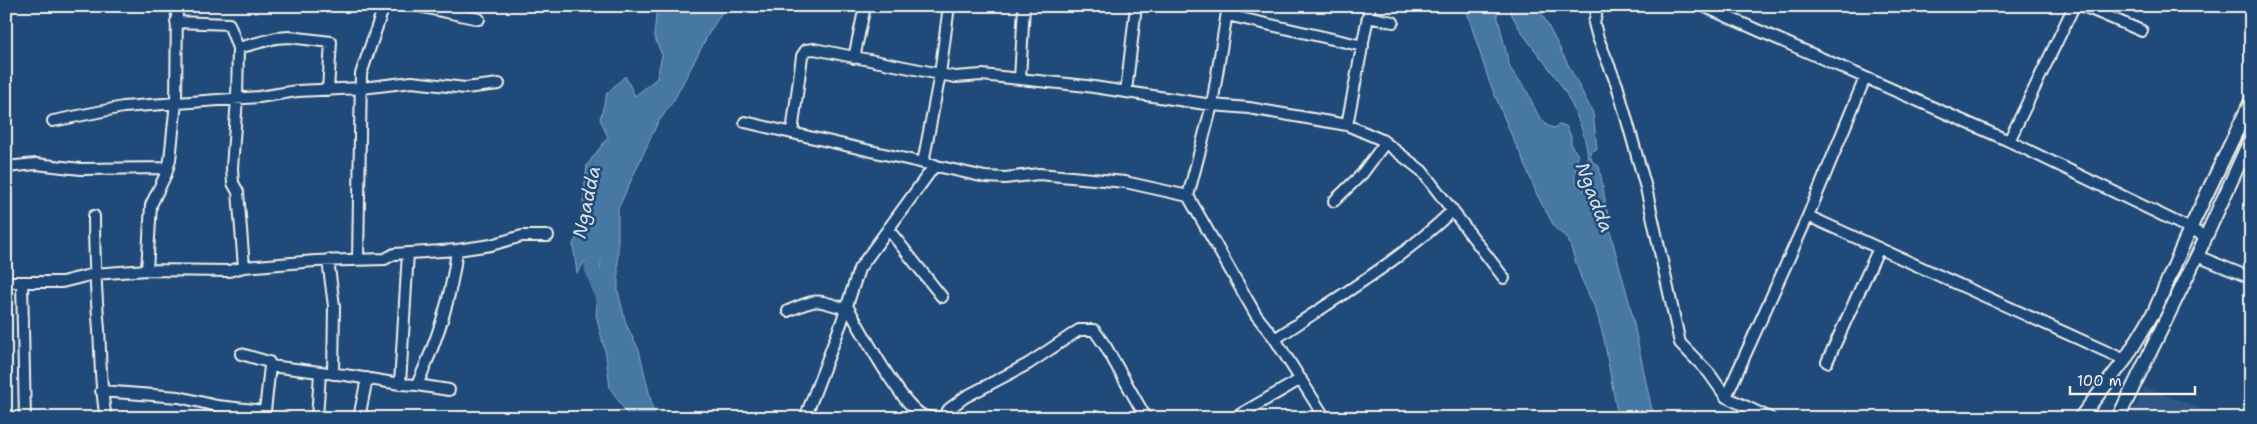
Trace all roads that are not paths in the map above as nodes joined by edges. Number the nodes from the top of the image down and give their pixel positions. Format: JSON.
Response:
{"nodes":[{"id":1,"x":177,"y":6,"type":"edge"},
{"id":2,"x":384,"y":6,"type":"edge"},
{"id":3,"x":418,"y":6,"type":"edge"},
{"id":4,"x":865,"y":6,"type":"edge"},
{"id":5,"x":949,"y":6,"type":"edge"},
{"id":6,"x":1024,"y":6,"type":"edge"},
{"id":7,"x":1136,"y":6,"type":"edge"},
{"id":8,"x":1370,"y":6,"type":"edge"},
{"id":9,"x":1598,"y":6,"type":"edge"},
{"id":10,"x":1703,"y":6,"type":"edge"},
{"id":11,"x":2074,"y":6,"type":"edge"},
{"id":12,"x":2083,"y":6,"type":"edge"},
{"id":13,"x":1228,"y":11,"type":"edge"},
{"id":14,"x":1368,"y":18,"type":"junction"},
{"id":15,"x":479,"y":19,"type":"dead end"},
{"id":16,"x":176,"y":22,"type":"junction"},
{"id":17,"x":1393,"y":22,"type":"dead end"},
{"id":18,"x":2142,"y":31,"type":"dead end"},
{"id":19,"x":1363,"y":46,"type":"junction"},
{"id":20,"x":238,"y":48,"type":"junction"},
{"id":21,"x":854,"y":58,"type":"junction"},
{"id":22,"x":940,"y":74,"type":"junction"},
{"id":23,"x":1865,"y":78,"type":"junction"},
{"id":24,"x":1020,"y":79,"type":"junction"},
{"id":25,"x":499,"y":84,"type":"dead end"},
{"id":26,"x":362,"y":88,"type":"junction"},
{"id":27,"x":328,"y":90,"type":"junction"},
{"id":28,"x":1126,"y":92,"type":"junction"},
{"id":29,"x":237,"y":98,"type":"junction"},
{"id":30,"x":2251,"y":101,"type":"edge"},
{"id":31,"x":176,"y":102,"type":"junction"},
{"id":32,"x":1212,"y":105,"type":"junction"},
{"id":33,"x":53,"y":121,"type":"dead end"},
{"id":34,"x":745,"y":122,"type":"dead end"},
{"id":35,"x":1347,"y":125,"type":"junction"},
{"id":36,"x":792,"y":133,"type":"junction"},
{"id":37,"x":2251,"y":138,"type":"edge"},
{"id":38,"x":2010,"y":141,"type":"junction"},
{"id":39,"x":1385,"y":143,"type":"junction"},
{"id":40,"x":923,"y":163,"type":"junction"},
{"id":41,"x":935,"y":166,"type":"junction"},
{"id":42,"x":6,"y":167,"type":"edge"},
{"id":43,"x":166,"y":168,"type":"junction"},
{"id":44,"x":1188,"y":196,"type":"junction"},
{"id":45,"x":1334,"y":201,"type":"dead end"},
{"id":46,"x":1453,"y":210,"type":"junction"},
{"id":47,"x":94,"y":216,"type":"dead end"},
{"id":48,"x":1808,"y":216,"type":"junction"},
{"id":49,"x":888,"y":229,"type":"junction"},
{"id":50,"x":2190,"y":229,"type":"junction"},
{"id":51,"x":548,"y":236,"type":"dead end"},
{"id":52,"x":2205,"y":236,"type":"junction"},
{"id":53,"x":1879,"y":248,"type":"junction"},
{"id":54,"x":457,"y":250,"type":"junction"},
{"id":55,"x":408,"y":253,"type":"junction"},
{"id":56,"x":2197,"y":256,"type":"junction"},
{"id":57,"x":358,"y":259,"type":"junction"},
{"id":58,"x":328,"y":260,"type":"junction"},
{"id":59,"x":244,"y":267,"type":"junction"},
{"id":60,"x":147,"y":270,"type":"junction"},
{"id":61,"x":94,"y":274,"type":"junction"},
{"id":62,"x":1504,"y":278,"type":"dead end"},
{"id":63,"x":2251,"y":278,"type":"edge"},
{"id":64,"x":6,"y":282,"type":"edge"},
{"id":65,"x":22,"y":283,"type":"junction"},
{"id":66,"x":942,"y":297,"type":"dead end"},
{"id":67,"x":847,"y":308,"type":"junction"},
{"id":68,"x":788,"y":311,"type":"dead end"},
{"id":69,"x":1274,"y":338,"type":"junction"},
{"id":70,"x":241,"y":354,"type":"dead end"},
{"id":71,"x":2126,"y":360,"type":"junction"},
{"id":72,"x":1827,"y":362,"type":"dead end"},
{"id":73,"x":270,"y":366,"type":"junction"},
{"id":74,"x":320,"y":373,"type":"junction"},
{"id":75,"x":333,"y":374,"type":"junction"},
{"id":76,"x":367,"y":378,"type":"junction"},
{"id":77,"x":1301,"y":379,"type":"junction"},
{"id":78,"x":400,"y":384,"type":"junction"},
{"id":79,"x":417,"y":385,"type":"junction"},
{"id":80,"x":101,"y":390,"type":"junction"},
{"id":81,"x":449,"y":390,"type":"dead end"},
{"id":82,"x":1726,"y":397,"type":"junction"},
{"id":83,"x":25,"y":418,"type":"edge"},
{"id":84,"x":106,"y":418,"type":"edge"},
{"id":85,"x":318,"y":418,"type":"edge"},
{"id":86,"x":359,"y":418,"type":"edge"},
{"id":87,"x":805,"y":418,"type":"edge"},
{"id":88,"x":942,"y":418,"type":"edge"},
{"id":89,"x":1146,"y":418,"type":"edge"},
{"id":90,"x":1234,"y":418,"type":"edge"},
{"id":91,"x":1325,"y":418,"type":"edge"},
{"id":92,"x":1770,"y":418,"type":"edge"},
{"id":93,"x":2080,"y":418,"type":"edge"},
{"id":94,"x":2118,"y":418,"type":"edge"}],
"edges":[{"from":1,"to":16,"type":"street"},
{"from":2,"to":26,"type":"street"},
{"from":3,"to":15,"type":"street"},
{"from":4,"to":21,"type":"street"},
{"from":5,"to":22,"type":"street"},
{"from":6,"to":24,"type":"street"},
{"from":7,"to":28,"type":"street"},
{"from":8,"to":14,"type":"street"},
{"from":9,"to":82,"type":"street"},
{"from":10,"to":23,"type":"street"},
{"from":11,"to":38,"type":"street"},
{"from":12,"to":18,"type":"street"},
{"from":13,"to":19,"type":"street"},
{"from":13,"to":32,"type":"street"},
{"from":14,"to":17,"type":"street"},
{"from":14,"to":19,"type":"street"},
{"from":16,"to":20,"type":"street"},
{"from":16,"to":31,"type":"street"},
{"from":19,"to":35,"type":"street"},
{"from":20,"to":27,"type":"street"},
{"from":20,"to":29,"type":"street"},
{"from":21,"to":22,"type":"street"},
{"from":21,"to":36,"type":"street"},
{"from":22,"to":24,"type":"street"},
{"from":22,"to":40,"type":"street"},
{"from":23,"to":38,"type":"street"},
{"from":23,"to":48,"type":"street"},
{"from":24,"to":28,"type":"street"},
{"from":25,"to":26,"type":"street"},
{"from":26,"to":27,"type":"street"},
{"from":26,"to":57,"type":"street"},
{"from":27,"to":29,"type":"street"},
{"from":28,"to":32,"type":"street"},
{"from":29,"to":31,"type":"street"},
{"from":29,"to":59,"type":"street"},
{"from":30,"to":50,"type":"main road"},
{"from":31,"to":33,"type":"street"},
{"from":31,"to":43,"type":"street"},
{"from":32,"to":35,"type":"street"},
{"from":32,"to":44,"type":"street"},
{"from":34,"to":36,"type":"street"},
{"from":35,"to":39,"type":"street"},
{"from":36,"to":40,"type":"street"},
{"from":37,"to":52,"type":"main road"},
{"from":38,"to":50,"type":"street"},
{"from":39,"to":45,"type":"street"},
{"from":39,"to":46,"type":"street"},
{"from":40,"to":41,"type":"street"},
{"from":41,"to":44,"type":"street"},
{"from":41,"to":49,"type":"street"},
{"from":42,"to":43,"type":"street"},
{"from":43,"to":60,"type":"street"},
{"from":44,"to":69,"type":"street"},
{"from":46,"to":62,"type":"street"},
{"from":46,"to":69,"type":"street"},
{"from":47,"to":61,"type":"street"},
{"from":48,"to":53,"type":"street"},
{"from":48,"to":82,"type":"street"},
{"from":49,"to":66,"type":"street"},
{"from":49,"to":67,"type":"street"},
{"from":50,"to":52,"type":"street"},
{"from":50,"to":71,"type":"main road"},
{"from":51,"to":54,"type":"street"},
{"from":52,"to":56,"type":"main road"},
{"from":53,"to":71,"type":"street"},
{"from":53,"to":72,"type":"street"},
{"from":54,"to":55,"type":"street"},
{"from":54,"to":79,"type":"street"},
{"from":55,"to":57,"type":"street"},
{"from":55,"to":78,"type":"street"},
{"from":56,"to":63,"type":"street"},
{"from":56,"to":94,"type":"main road"},
{"from":57,"to":58,"type":"street"},
{"from":58,"to":59,"type":"street"},
{"from":58,"to":75,"type":"street"},
{"from":59,"to":60,"type":"street"},
{"from":60,"to":61,"type":"street"},
{"from":61,"to":65,"type":"street"},
{"from":61,"to":80,"type":"street"},
{"from":64,"to":65,"type":"street"},
{"from":65,"to":83,"type":"street"},
{"from":67,"to":68,"type":"street"},
{"from":67,"to":87,"type":"street"},
{"from":67,"to":88,"type":"street"},
{"from":69,"to":77,"type":"street"},
{"from":70,"to":73,"type":"street"},
{"from":71,"to":93,"type":"main road"},
{"from":73,"to":74,"type":"street"},
{"from":73,"to":80,"type":"street"},
{"from":74,"to":75,"type":"street"},
{"from":74,"to":85,"type":"street"},
{"from":75,"to":76,"type":"street"},
{"from":76,"to":78,"type":"street"},
{"from":76,"to":86,"type":"street"},
{"from":77,"to":90,"type":"street"},
{"from":77,"to":91,"type":"street"},
{"from":78,"to":79,"type":"street"},
{"from":79,"to":81,"type":"street"},
{"from":80,"to":84,"type":"street"},
{"from":82,"to":92,"type":"street"},
{"from":88,"to":89,"type":"street"}]}
